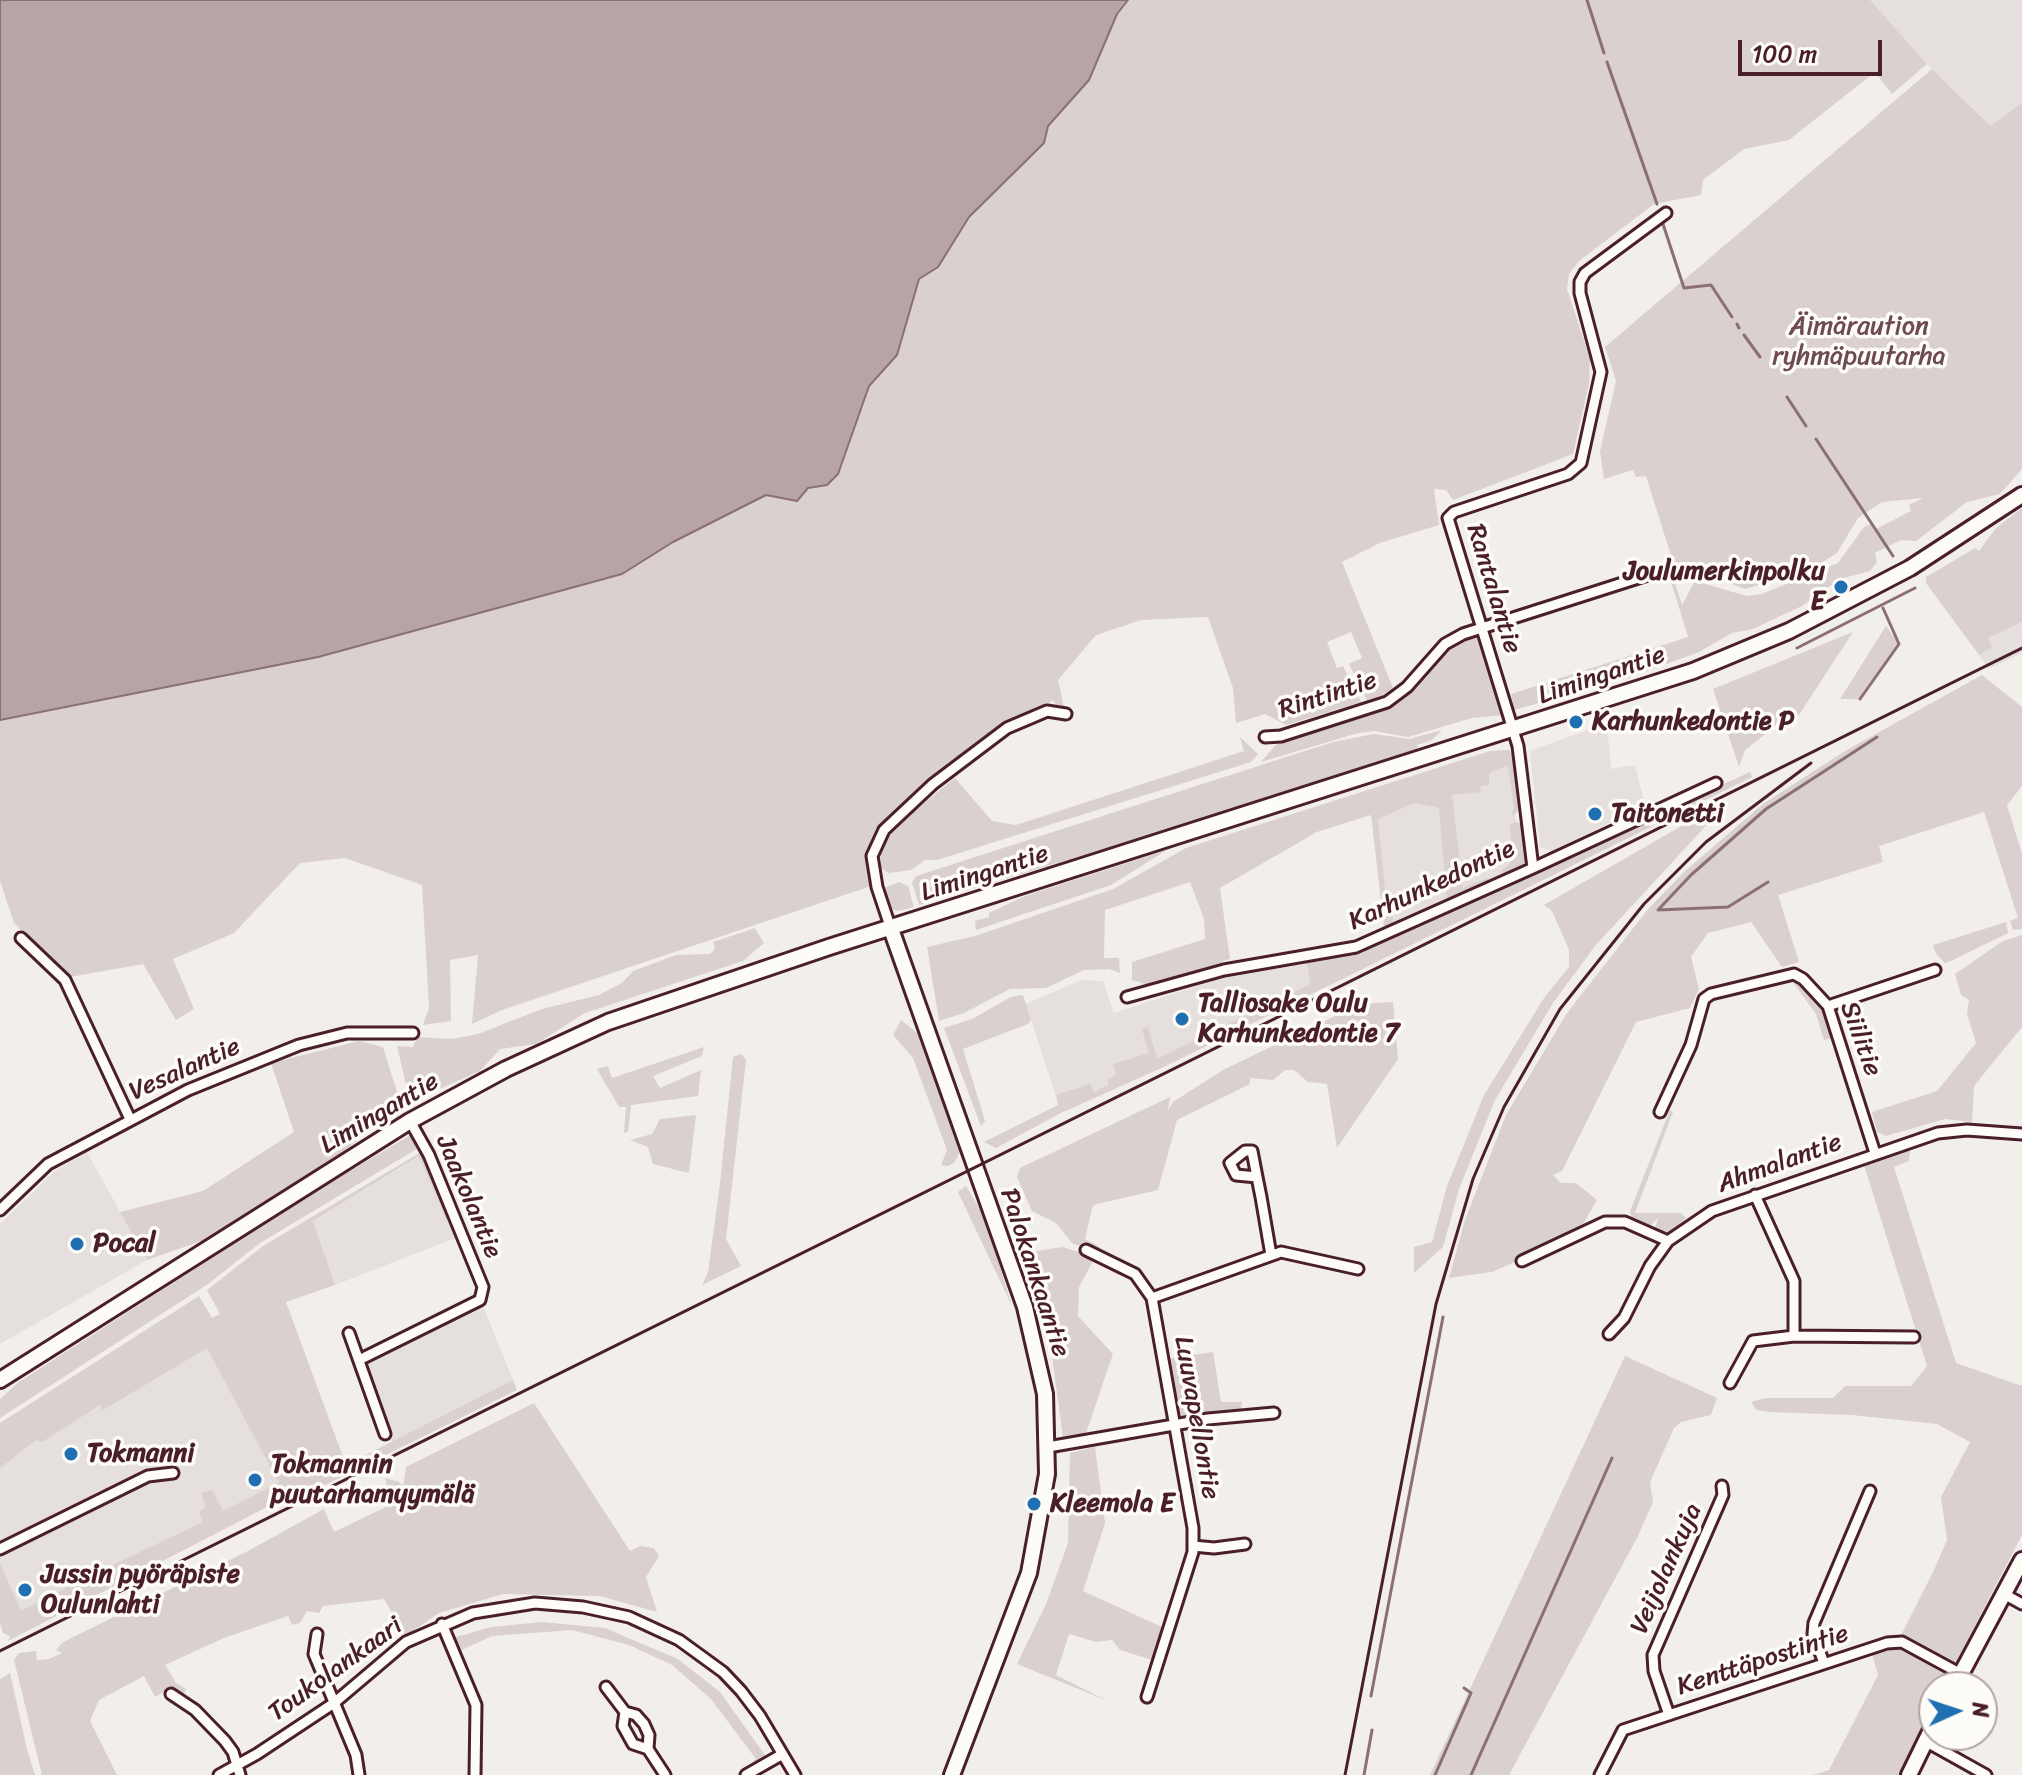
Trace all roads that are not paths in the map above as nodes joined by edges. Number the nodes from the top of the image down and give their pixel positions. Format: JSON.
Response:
{"nodes":[{"id":1,"x":1666,"y":213,"type":"dead end"},
{"id":2,"x":2022,"y":495,"type":"edge"},
{"id":3,"x":1657,"y":572,"type":"dead end"},
{"id":4,"x":1481,"y":628,"type":"junction"},
{"id":5,"x":1066,"y":714,"type":"dead end"},
{"id":6,"x":1514,"y":731,"type":"junction"},
{"id":7,"x":1265,"y":737,"type":"dead end"},
{"id":8,"x":1716,"y":783,"type":"dead end"},
{"id":9,"x":1533,"y":868,"type":"junction"},
{"id":10,"x":891,"y":929,"type":"junction"},
{"id":11,"x":21,"y":938,"type":"dead end"},
{"id":12,"x":1935,"y":970,"type":"dead end"},
{"id":13,"x":1127,"y":997,"type":"dead end"},
{"id":14,"x":1828,"y":1006,"type":"junction"},
{"id":15,"x":413,"y":1033,"type":"dead end"},
{"id":16,"x":1660,"y":1112,"type":"dead end"},
{"id":17,"x":128,"y":1116,"type":"junction"},
{"id":18,"x":410,"y":1121,"type":"junction"},
{"id":19,"x":2022,"y":1134,"type":"edge"},
{"id":20,"x":1875,"y":1153,"type":"junction"},
{"id":21,"x":1257,"y":1177,"type":"dead end"},
{"id":22,"x":1755,"y":1195,"type":"junction"},
{"id":23,"x":0,"y":1210,"type":"edge"},
{"id":24,"x":1668,"y":1241,"type":"junction"},
{"id":25,"x":1086,"y":1250,"type":"dead end"},
{"id":26,"x":1271,"y":1255,"type":"junction"},
{"id":27,"x":1522,"y":1261,"type":"dead end"},
{"id":28,"x":1358,"y":1269,"type":"dead end"},
{"id":29,"x":1152,"y":1298,"type":"junction"},
{"id":30,"x":349,"y":1333,"type":"dead end"},
{"id":31,"x":1609,"y":1334,"type":"dead end"},
{"id":32,"x":1794,"y":1336,"type":"junction"},
{"id":33,"x":1914,"y":1337,"type":"dead end"},
{"id":34,"x":359,"y":1360,"type":"junction"},
{"id":35,"x":0,"y":1380,"type":"edge"},
{"id":36,"x":1730,"y":1383,"type":"dead end"},
{"id":37,"x":1274,"y":1413,"type":"dead end"},
{"id":38,"x":1175,"y":1425,"type":"junction"},
{"id":39,"x":385,"y":1434,"type":"dead end"},
{"id":40,"x":1048,"y":1447,"type":"junction"},
{"id":41,"x":173,"y":1473,"type":"dead end"},
{"id":42,"x":1722,"y":1486,"type":"dead end"},
{"id":43,"x":1870,"y":1491,"type":"dead end"},
{"id":44,"x":1245,"y":1544,"type":"dead end"},
{"id":45,"x":1193,"y":1546,"type":"junction"},
{"id":46,"x":0,"y":1549,"type":"edge"},
{"id":47,"x":2022,"y":1560,"type":"edge"},
{"id":48,"x":2004,"y":1594,"type":"junction"},
{"id":49,"x":2022,"y":1604,"type":"edge"},
{"id":50,"x":442,"y":1624,"type":"junction"},
{"id":51,"x":317,"y":1634,"type":"dead end"},
{"id":52,"x":1824,"y":1663,"type":"junction"},
{"id":53,"x":1944,"y":1671,"type":"edge"},
{"id":54,"x":1962,"y":1671,"type":"edge"},
{"id":55,"x":606,"y":1687,"type":"dead end"},
{"id":56,"x":171,"y":1694,"type":"dead end"},
{"id":57,"x":1147,"y":1697,"type":"dead end"},
{"id":58,"x":334,"y":1703,"type":"junction"},
{"id":59,"x":625,"y":1712,"type":"junction"},
{"id":60,"x":1669,"y":1715,"type":"junction"},
{"id":61,"x":648,"y":1749,"type":"junction"},
{"id":62,"x":1920,"y":1751,"type":"edge"},
{"id":63,"x":1943,"y":1751,"type":"edge"},
{"id":64,"x":781,"y":1755,"type":"junction"},
{"id":65,"x":239,"y":1770,"type":"edge"},
{"id":66,"x":219,"y":1775,"type":"edge"},
{"id":67,"x":359,"y":1775,"type":"edge"},
{"id":68,"x":475,"y":1775,"type":"edge"},
{"id":69,"x":665,"y":1775,"type":"edge"},
{"id":70,"x":746,"y":1775,"type":"edge"},
{"id":71,"x":795,"y":1775,"type":"edge"},
{"id":72,"x":952,"y":1775,"type":"edge"},
{"id":73,"x":1600,"y":1775,"type":"edge"},
{"id":74,"x":1909,"y":1775,"type":"edge"},
{"id":75,"x":1986,"y":1775,"type":"edge"}],
"edges":[{"from":1,"to":4,"type":"street","name":"Rantalantie"},
{"from":2,"to":6,"type":"main road","name":"Limingantie"},
{"from":3,"to":4,"type":"street","name":"Rintintie"},
{"from":4,"to":6,"type":"street","name":"Rantalantie"},
{"from":4,"to":7,"type":"street","name":"Rintintie"},
{"from":5,"to":10,"type":"street"},
{"from":6,"to":9,"type":"street","name":"Karhunkedontie"},
{"from":6,"to":10,"type":"main road","name":"Limingantie"},
{"from":8,"to":9,"type":"street"},
{"from":9,"to":13,"type":"street","name":"Karhunkedontie"},
{"from":10,"to":18,"type":"main road","name":"Limingantie"},
{"from":10,"to":40,"type":"main road","name":"Palokankaantie"},
{"from":11,"to":17,"type":"street"},
{"from":12,"to":14,"type":"street"},
{"from":14,"to":16,"type":"street","name":"Siilitie"},
{"from":14,"to":20,"type":"street","name":"Siilitie"},
{"from":15,"to":17,"type":"street","name":"Vesalantie"},
{"from":17,"to":23,"type":"street","name":"Vesalantie"},
{"from":18,"to":34,"type":"street","name":"Jaakolantie"},
{"from":18,"to":35,"type":"main road","name":"Limingantie"},
{"from":19,"to":20,"type":"street","name":"Ahmalantie"},
{"from":20,"to":22,"type":"street","name":"Ahmalantie"},
{"from":21,"to":26,"type":"street"},
{"from":22,"to":24,"type":"street","name":"Ahmalantie"},
{"from":22,"to":32,"type":"street"},
{"from":24,"to":27,"type":"street"},
{"from":24,"to":31,"type":"street","name":"Ahmalantie"},
{"from":25,"to":29,"type":"street"},
{"from":26,"to":28,"type":"street"},
{"from":26,"to":29,"type":"street"},
{"from":29,"to":38,"type":"street","name":"Luuvapellontie"},
{"from":30,"to":34,"type":"street"},
{"from":32,"to":33,"type":"street"},
{"from":32,"to":36,"type":"street"},
{"from":34,"to":39,"type":"street"},
{"from":37,"to":38,"type":"street"},
{"from":38,"to":40,"type":"street"},
{"from":38,"to":45,"type":"street","name":"Luuvapellontie"},
{"from":40,"to":72,"type":"main road","name":"Palokankaantie"},
{"from":41,"to":46,"type":"street"},
{"from":42,"to":60,"type":"street","name":"Veijolankuja"},
{"from":43,"to":52,"type":"street"},
{"from":44,"to":45,"type":"street"},
{"from":45,"to":57,"type":"street","name":"Luuvapellontie"},
{"from":47,"to":48,"type":"main road"},
{"from":48,"to":49,"type":"street"},
{"from":48,"to":54,"type":"main road"},
{"from":50,"to":58,"type":"street","name":"Toukolankaari"},
{"from":50,"to":64,"type":"street","name":"Toukolankaari"},
{"from":50,"to":68,"type":"street"},
{"from":51,"to":58,"type":"street"},
{"from":52,"to":53,"type":"street","name":"Kenttäpostintie"},
{"from":52,"to":60,"type":"street","name":"Kenttäpostintie"},
{"from":55,"to":59,"type":"street"},
{"from":56,"to":65,"type":"street"},
{"from":58,"to":65,"type":"street","name":"Toukolankaari"},
{"from":58,"to":67,"type":"street"},
{"from":59,"to":61,"type":"street"},
{"from":59,"to":61,"type":"street"},
{"from":60,"to":73,"type":"street","name":"Kenttäpostintie"},
{"from":61,"to":69,"type":"street"},
{"from":62,"to":74,"type":"main road"},
{"from":63,"to":75,"type":"street"},
{"from":64,"to":70,"type":"street"},
{"from":64,"to":71,"type":"street","name":"Toukolankaari"},
{"from":65,"to":66,"type":"street","name":"Toukolankaari"}]}
